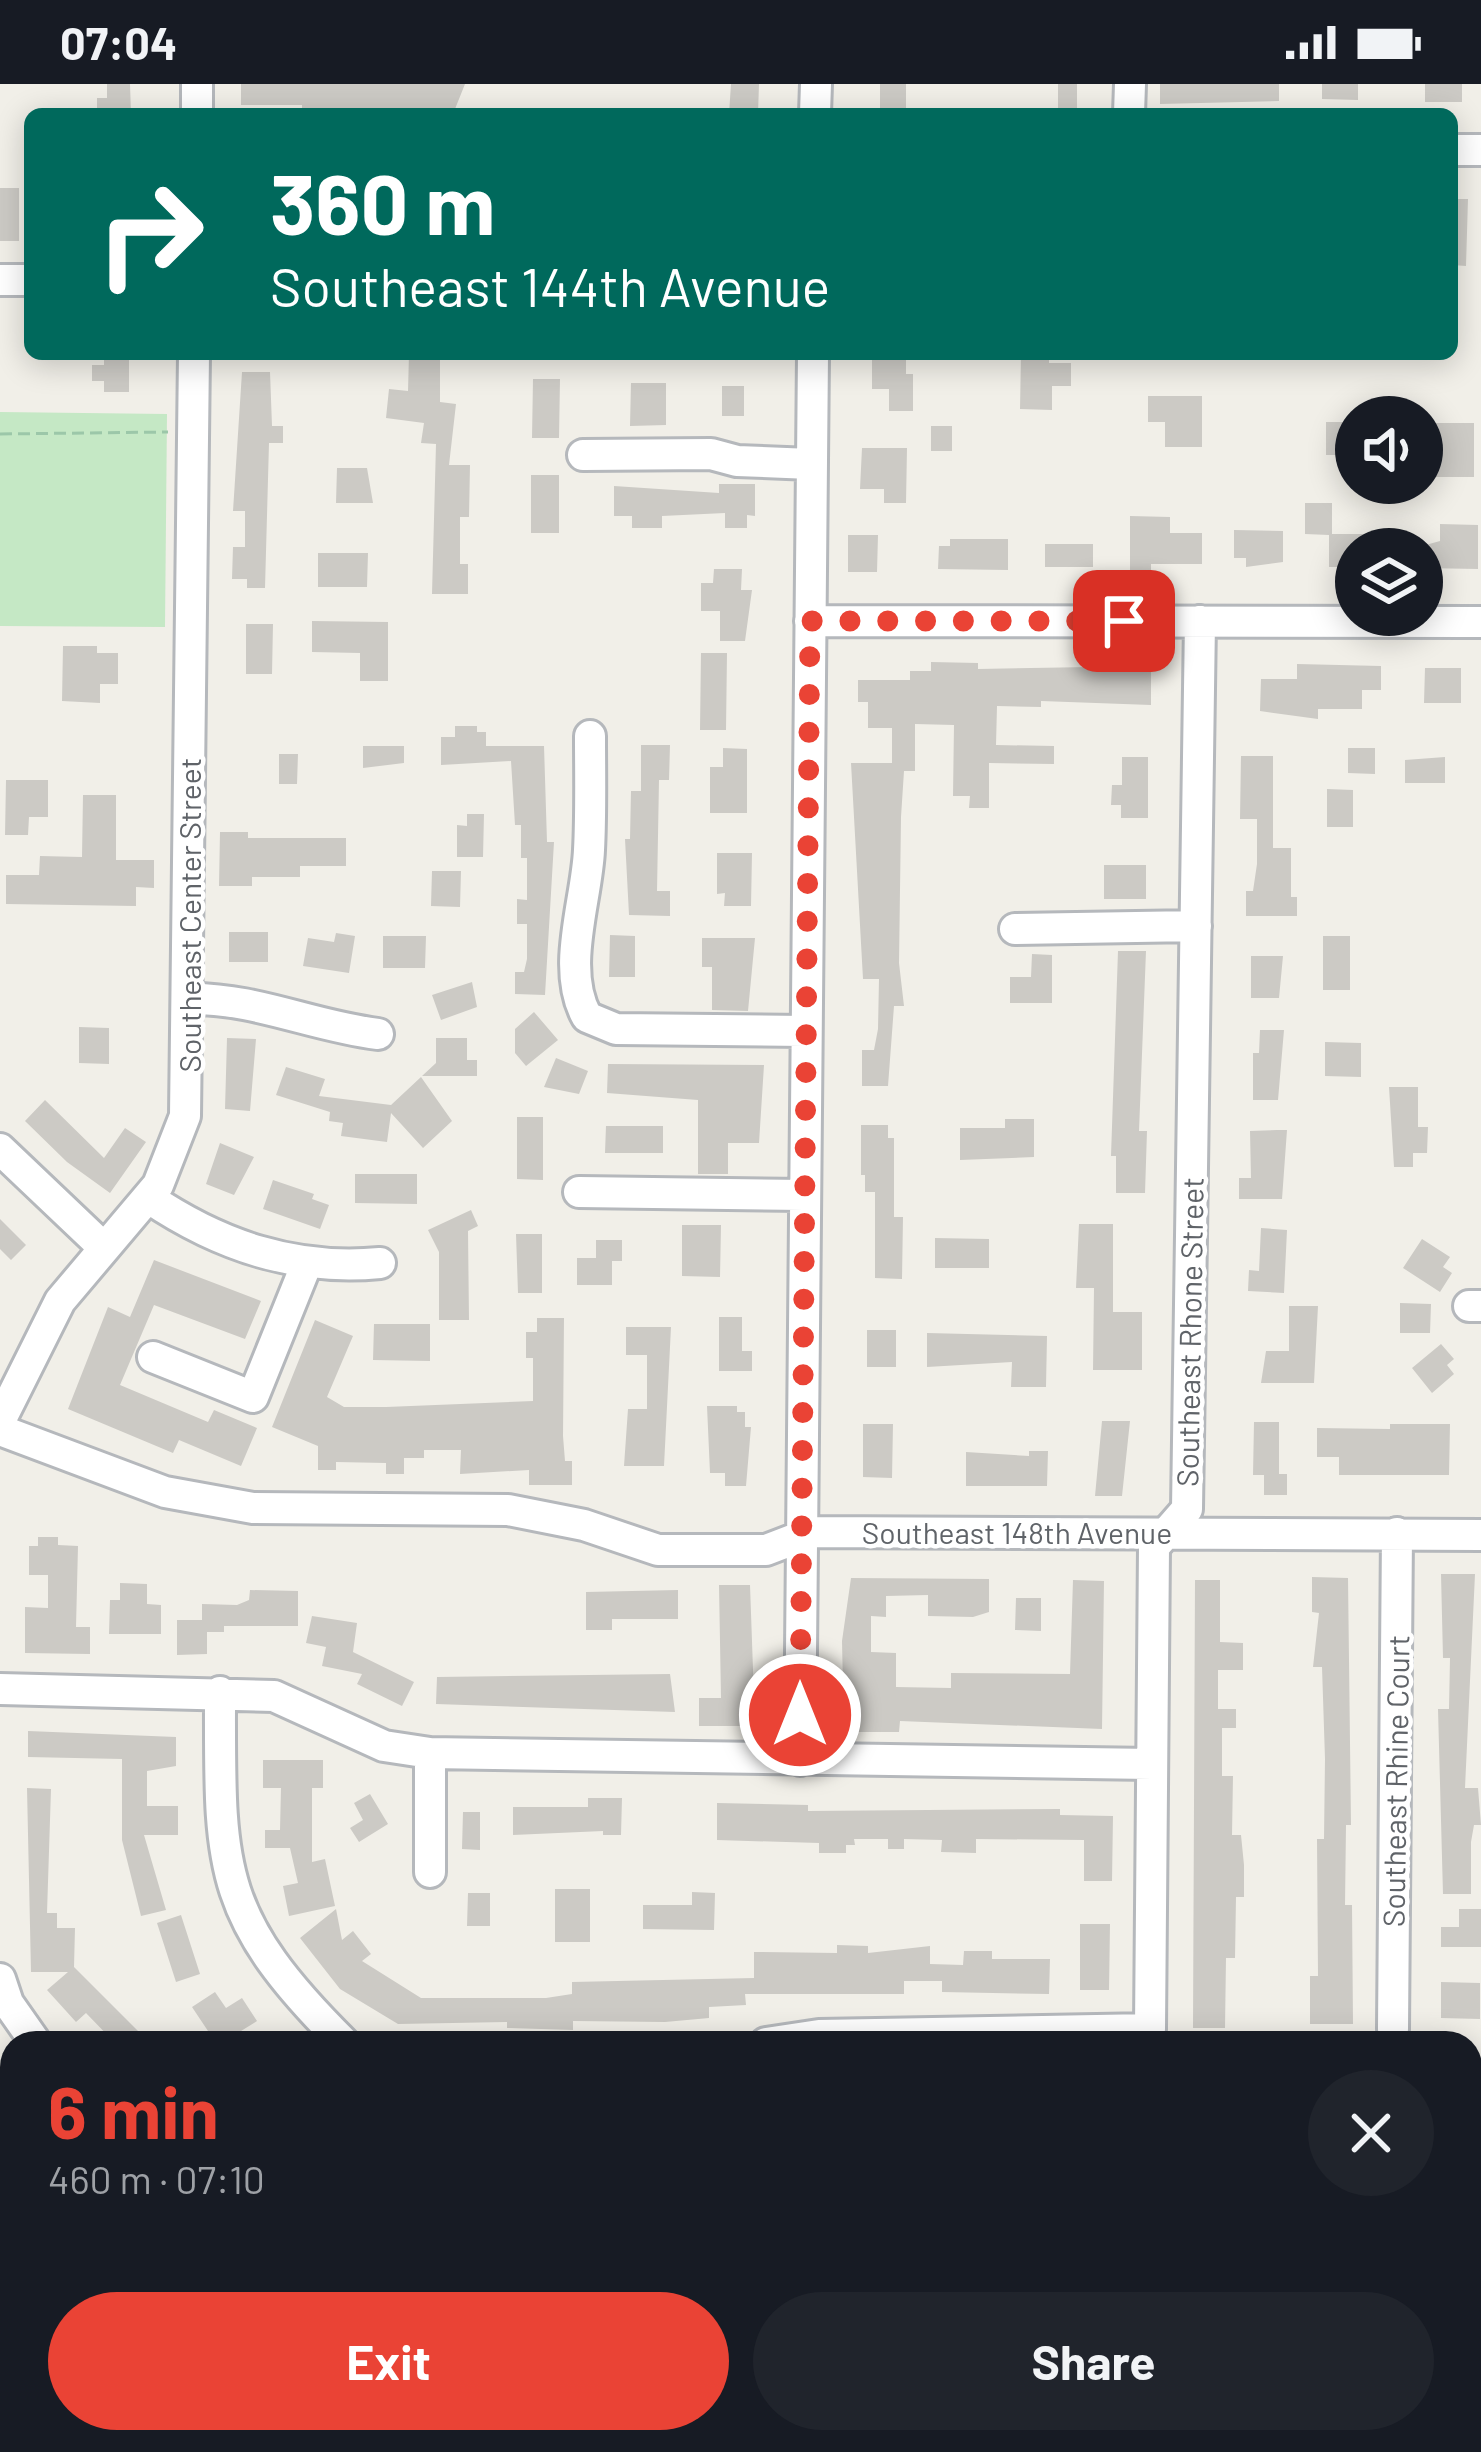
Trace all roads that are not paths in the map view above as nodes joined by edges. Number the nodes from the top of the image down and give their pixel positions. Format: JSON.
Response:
{"nodes":[{"id":1,"x":194,"y":360,"type":"edge"},
{"id":2,"x":813,"y":360,"type":"edge"},
{"id":3,"x":583,"y":454,"type":"dead end"},
{"id":4,"x":812,"y":464,"type":"junction"},
{"id":5,"x":810,"y":621,"type":"junction"},
{"id":6,"x":1200,"y":621,"type":"junction"},
{"id":7,"x":1481,"y":622,"type":"edge"},
{"id":8,"x":590,"y":736,"type":"dead end"},
{"id":9,"x":1196,"y":926,"type":"junction"},
{"id":10,"x":1015,"y":929,"type":"dead end"},
{"id":11,"x":189,"y":999,"type":"junction"},
{"id":12,"x":805,"y":1030,"type":"junction"},
{"id":13,"x":378,"y":1034,"type":"dead end"},
{"id":14,"x":0,"y":1149,"type":"edge"},
{"id":15,"x":579,"y":1192,"type":"dead end"},
{"id":16,"x":803,"y":1195,"type":"junction"},
{"id":17,"x":149,"y":1198,"type":"junction"},
{"id":18,"x":103,"y":1247,"type":"junction"},
{"id":19,"x":308,"y":1263,"type":"junction"},
{"id":20,"x":380,"y":1263,"type":"dead end"},
{"id":21,"x":153,"y":1357,"type":"dead end"},
{"id":22,"x":0,"y":1421,"type":"edge"},
{"id":23,"x":0,"y":1430,"type":"edge"},
{"id":24,"x":1167,"y":1532,"type":"junction"},
{"id":25,"x":1396,"y":1532,"type":"junction"},
{"id":26,"x":1481,"y":1534,"type":"edge"},
{"id":27,"x":800,"y":1537,"type":"junction"},
{"id":28,"x":0,"y":1690,"type":"edge"},
{"id":29,"x":220,"y":1692,"type":"junction"},
{"id":30,"x":430,"y":1753,"type":"junction"},
{"id":31,"x":800,"y":1760,"type":"junction"},
{"id":32,"x":1152,"y":1764,"type":"junction"},
{"id":33,"x":430,"y":1872,"type":"dead end"},
{"id":34,"x":0,"y":1978,"type":"edge"},
{"id":35,"x":1393,"y":2029,"type":"dead end"},
{"id":36,"x":28,"y":2031,"type":"edge"},
{"id":37,"x":334,"y":2031,"type":"edge"},
{"id":38,"x":1090,"y":2031,"type":"edge"}],
"edges":[{"from":1,"to":11,"type":"street","name":"Southeast Center Street"},
{"from":2,"to":4,"type":"street"},
{"from":3,"to":4,"type":"street"},
{"from":4,"to":5,"type":"street"},
{"from":5,"to":6,"type":"street"},
{"from":5,"to":12,"type":"street"},
{"from":6,"to":7,"type":"street"},
{"from":6,"to":9,"type":"street","name":"Southeast Rhone Street"},
{"from":8,"to":12,"type":"street"},
{"from":9,"to":10,"type":"street"},
{"from":9,"to":24,"type":"street","name":"Southeast Rhone Street"},
{"from":11,"to":13,"type":"street"},
{"from":11,"to":17,"type":"street","name":"Southeast Center Street"},
{"from":12,"to":16,"type":"street"},
{"from":14,"to":18,"type":"street"},
{"from":15,"to":16,"type":"street"},
{"from":16,"to":27,"type":"street"},
{"from":17,"to":18,"type":"street","name":"Southeast Center Street"},
{"from":17,"to":19,"type":"street"},
{"from":18,"to":22,"type":"street","name":"Southeast Center Street"},
{"from":19,"to":20,"type":"street"},
{"from":19,"to":21,"type":"street"},
{"from":23,"to":27,"type":"street","name":"Southeast 148th Avenue"},
{"from":24,"to":25,"type":"street","name":"Southeast 148th Avenue"},
{"from":24,"to":27,"type":"street","name":"Southeast 148th Avenue"},
{"from":24,"to":32,"type":"street","name":"Southeast Rhone Street"},
{"from":25,"to":26,"type":"street","name":"Southeast 148th Avenue"},
{"from":25,"to":35,"type":"street","name":"Southeast Rhine Court"},
{"from":27,"to":31,"type":"street"},
{"from":28,"to":29,"type":"street"},
{"from":29,"to":30,"type":"street"},
{"from":29,"to":37,"type":"street"},
{"from":30,"to":31,"type":"street"},
{"from":30,"to":33,"type":"street"},
{"from":31,"to":32,"type":"street"},
{"from":32,"to":38,"type":"street","name":"Southeast Rhone Street"},
{"from":34,"to":36,"type":"street"}]}
